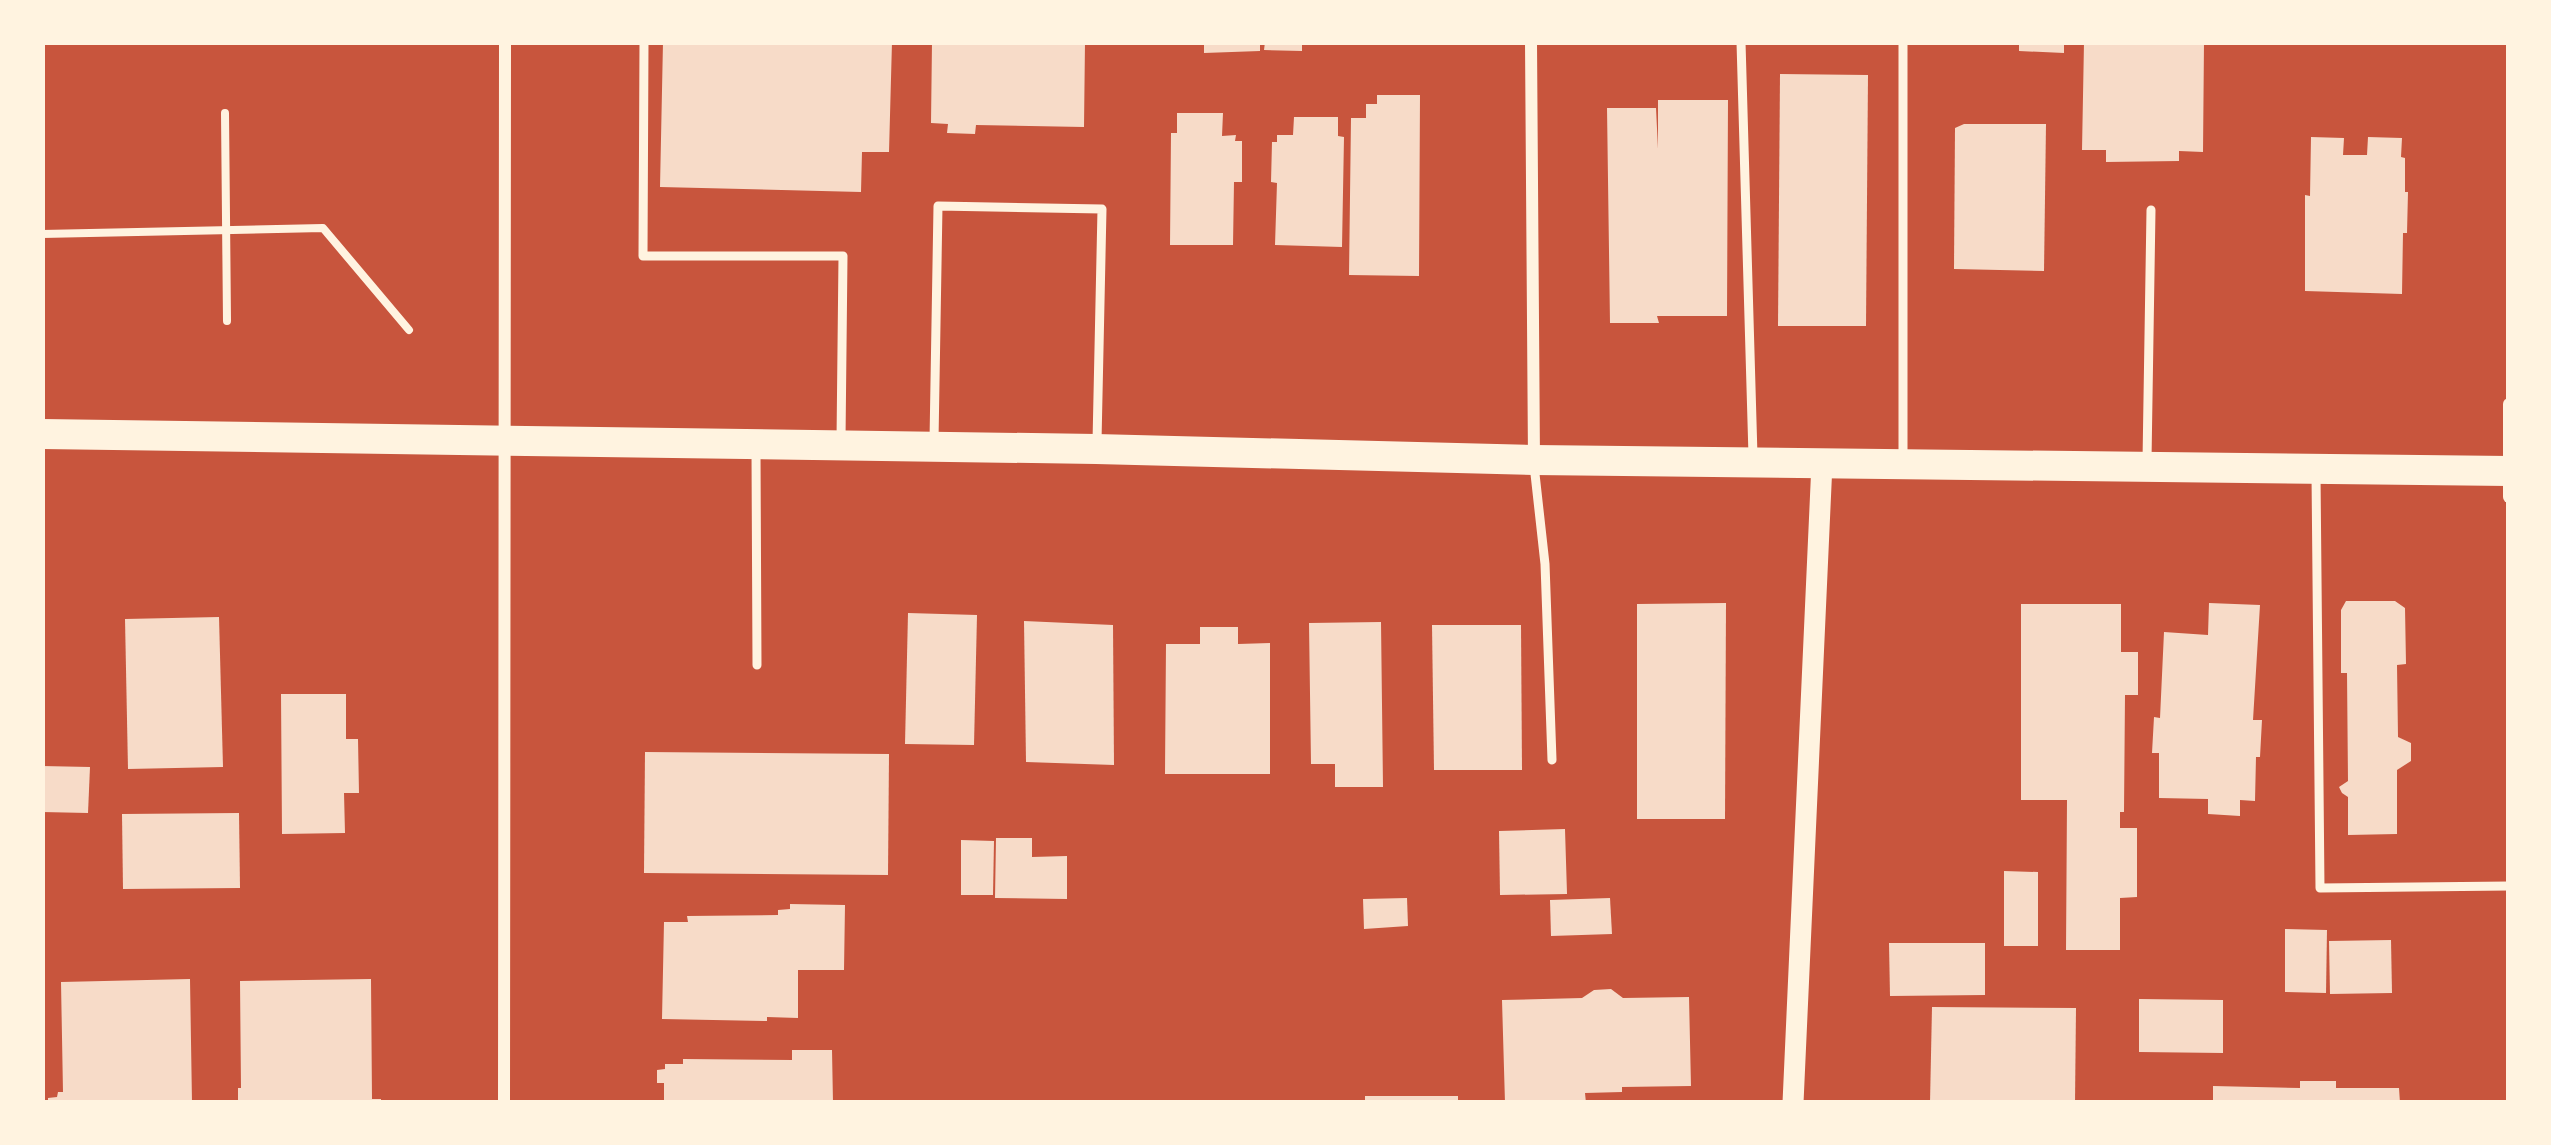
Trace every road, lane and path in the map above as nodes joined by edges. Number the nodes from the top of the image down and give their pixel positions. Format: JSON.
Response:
{"nodes":[{"id":1,"x":505,"y":42,"type":"edge"},
{"id":2,"x":644,"y":42,"type":"edge"},
{"id":3,"x":1531,"y":42,"type":"edge"},
{"id":4,"x":1741,"y":42,"type":"edge"},
{"id":5,"x":1903,"y":42,"type":"edge"},
{"id":6,"x":225,"y":113,"type":"dead end"},
{"id":7,"x":2151,"y":210,"type":"dead end"},
{"id":8,"x":225,"y":230,"type":"junction"},
{"id":9,"x":42,"y":234,"type":"edge"},
{"id":10,"x":227,"y":321,"type":"dead end"},
{"id":11,"x":410,"y":330,"type":"dead end"},
{"id":12,"x":2509,"y":404,"type":"edge"},
{"id":13,"x":42,"y":434,"type":"edge"},
{"id":14,"x":506,"y":442,"type":"junction"},
{"id":15,"x":755,"y":445,"type":"junction"},
{"id":16,"x":842,"y":446,"type":"junction"},
{"id":17,"x":934,"y":446,"type":"junction"},
{"id":18,"x":1096,"y":448,"type":"junction"},
{"id":19,"x":1534,"y":460,"type":"junction"},
{"id":20,"x":1753,"y":462,"type":"junction"},
{"id":21,"x":1822,"y":463,"type":"junction"},
{"id":22,"x":1903,"y":464,"type":"junction"},
{"id":23,"x":2147,"y":466,"type":"junction"},
{"id":24,"x":2316,"y":469,"type":"junction"},
{"id":25,"x":2509,"y":471,"type":"edge"},
{"id":26,"x":2509,"y":497,"type":"edge"},
{"id":27,"x":757,"y":665,"type":"dead end"},
{"id":28,"x":1552,"y":760,"type":"dead end"},
{"id":29,"x":2509,"y":886,"type":"edge"},
{"id":30,"x":504,"y":1103,"type":"edge"},
{"id":31,"x":1793,"y":1103,"type":"edge"}],
"edges":[{"from":1,"to":14,"type":"street"},
{"from":2,"to":16,"type":"lane"},
{"from":3,"to":19,"type":"street"},
{"from":4,"to":20,"type":"lane"},
{"from":5,"to":22,"type":"lane"},
{"from":6,"to":8,"type":"path"},
{"from":7,"to":23,"type":"lane"},
{"from":8,"to":9,"type":"path"},
{"from":8,"to":10,"type":"path"},
{"from":8,"to":11,"type":"path"},
{"from":12,"to":25,"type":"street"},
{"from":13,"to":14,"type":"main road"},
{"from":14,"to":15,"type":"main road"},
{"from":14,"to":30,"type":"street"},
{"from":15,"to":16,"type":"main road"},
{"from":15,"to":27,"type":"lane"},
{"from":16,"to":17,"type":"main road"},
{"from":17,"to":18,"type":"main road"},
{"from":17,"to":18,"type":"lane"},
{"from":18,"to":19,"type":"main road"},
{"from":19,"to":20,"type":"main road"},
{"from":19,"to":28,"type":"lane"},
{"from":20,"to":21,"type":"main road"},
{"from":21,"to":22,"type":"main road"},
{"from":21,"to":31,"type":"street"},
{"from":22,"to":23,"type":"main road"},
{"from":23,"to":24,"type":"main road"},
{"from":24,"to":25,"type":"main road"},
{"from":24,"to":29,"type":"lane"},
{"from":25,"to":26,"type":"street"}]}
